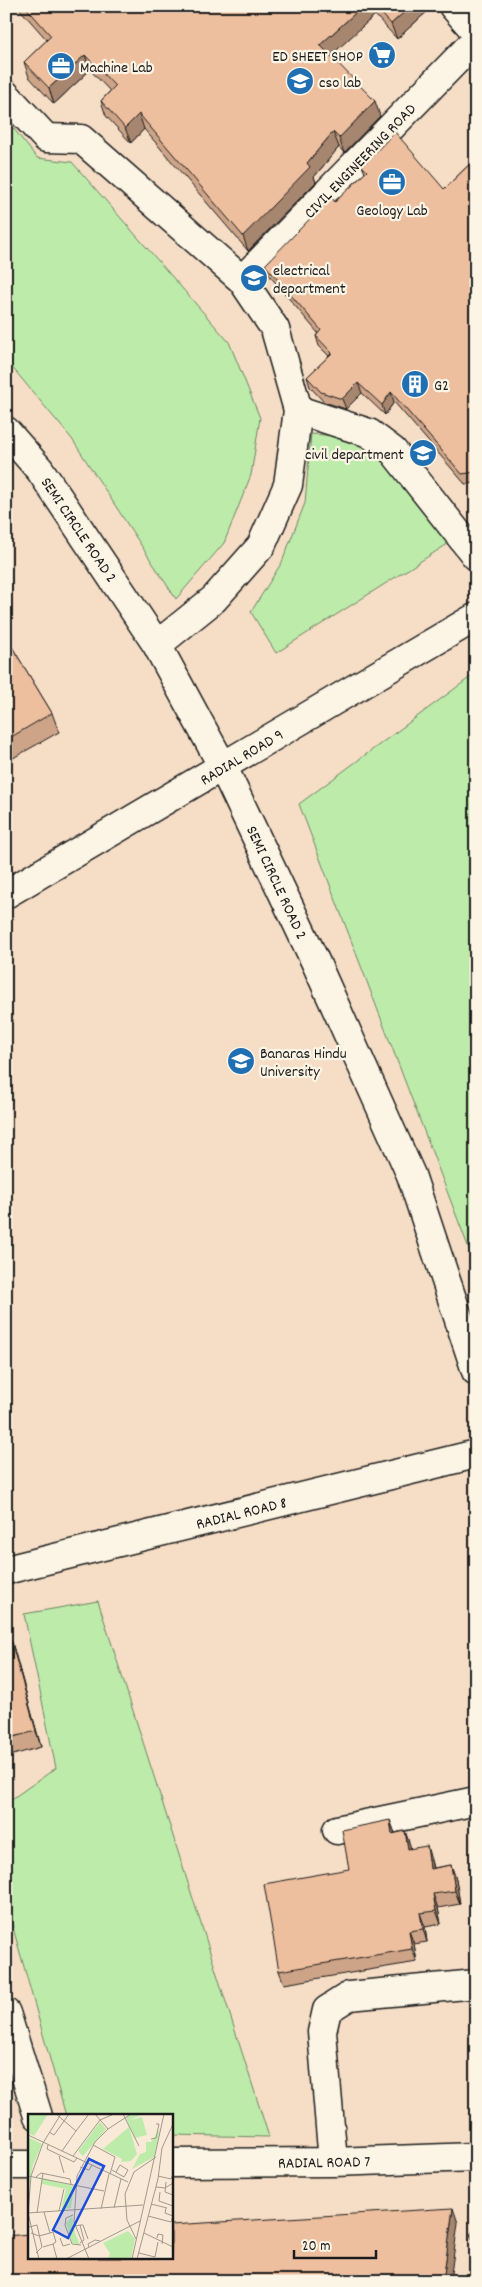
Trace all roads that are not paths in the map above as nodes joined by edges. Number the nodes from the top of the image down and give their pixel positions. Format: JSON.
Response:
{"nodes":[{"id":1,"x":453,"y":6,"type":"edge"},
{"id":2,"x":476,"y":32,"type":"edge"},
{"id":3,"x":476,"y":40,"type":"edge"},
{"id":4,"x":6,"y":95,"type":"edge"},
{"id":5,"x":242,"y":280,"type":"junction"},
{"id":6,"x":298,"y":410,"type":"junction"},
{"id":7,"x":6,"y":431,"type":"edge"},
{"id":8,"x":476,"y":556,"type":"edge"},
{"id":9,"x":476,"y":617,"type":"edge"},
{"id":10,"x":157,"y":644,"type":"junction"},
{"id":11,"x":223,"y":767,"type":"junction"},
{"id":12,"x":6,"y":894,"type":"edge"},
{"id":13,"x":476,"y":1371,"type":"edge"},
{"id":14,"x":476,"y":1454,"type":"edge"},
{"id":15,"x":6,"y":1570,"type":"edge"},
{"id":16,"x":476,"y":1801,"type":"edge"},
{"id":17,"x":337,"y":1830,"type":"dead end"},
{"id":18,"x":476,"y":1984,"type":"edge"},
{"id":19,"x":6,"y":2012,"type":"edge"},
{"id":20,"x":37,"y":2114,"type":"edge"},
{"id":21,"x":476,"y":2157,"type":"edge"},
{"id":22,"x":333,"y":2162,"type":"junction"},
{"id":23,"x":172,"y":2163,"type":"edge"},
{"id":24,"x":6,"y":2165,"type":"edge"},
{"id":25,"x":28,"y":2165,"type":"edge"}],
"edges":[{"from":1,"to":2,"type":"lane"},
{"from":3,"to":5,"type":"lane","name":"CIVIL ENGINEERING ROAD"},
{"from":4,"to":5,"type":"lane"},
{"from":5,"to":6,"type":"lane"},
{"from":6,"to":8,"type":"lane"},
{"from":6,"to":10,"type":"lane"},
{"from":7,"to":10,"type":"lane","name":"SEMI CIRCLE ROAD 2"},
{"from":9,"to":11,"type":"lane","name":"RADIAL ROAD 9"},
{"from":10,"to":11,"type":"lane","name":"SEMI CIRCLE ROAD 2"},
{"from":11,"to":12,"type":"lane","name":"RADIAL ROAD 9"},
{"from":11,"to":13,"type":"lane","name":"SEMI CIRCLE ROAD 2"},
{"from":14,"to":15,"type":"lane","name":"RADIAL ROAD 8"},
{"from":16,"to":17,"type":"lane"},
{"from":18,"to":22,"type":"lane"},
{"from":19,"to":20,"type":"lane"},
{"from":21,"to":22,"type":"lane","name":"RADIAL ROAD 7"},
{"from":22,"to":23,"type":"lane","name":"RADIAL ROAD 7"},
{"from":24,"to":25,"type":"lane"}]}
